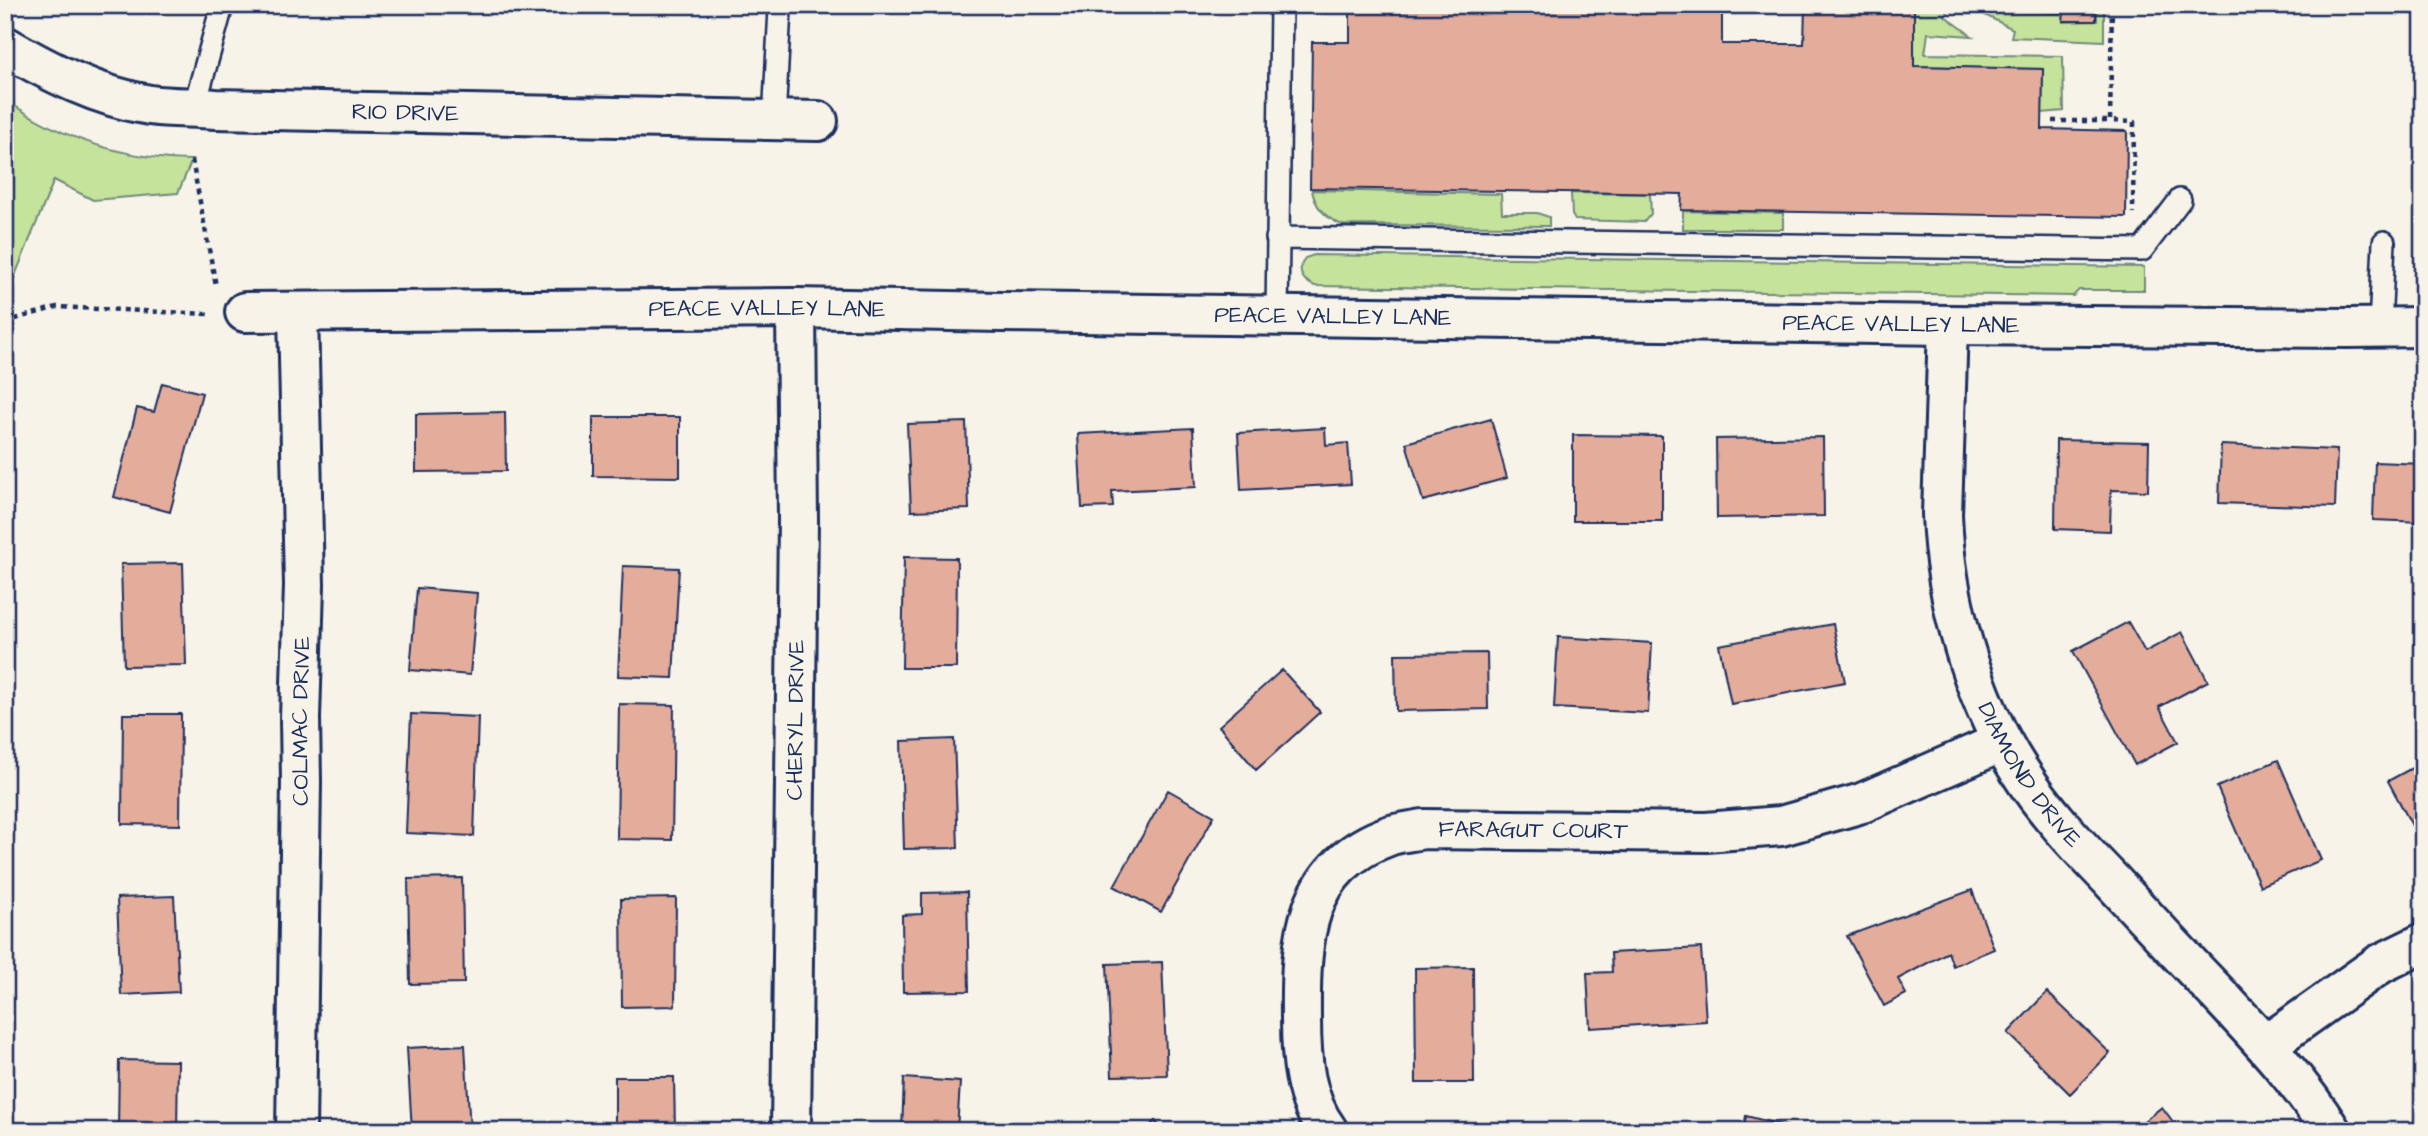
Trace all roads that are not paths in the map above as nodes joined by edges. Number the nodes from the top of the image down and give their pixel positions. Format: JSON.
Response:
{"nodes":[{"id":1,"x":1281,"y":5,"type":"edge"},
{"id":2,"x":780,"y":9,"type":"dead end"},
{"id":3,"x":221,"y":10,"type":"dead end"},
{"id":4,"x":5,"y":46,"type":"edge"},
{"id":5,"x":194,"y":107,"type":"junction"},
{"id":6,"x":774,"y":120,"type":"junction"},
{"id":7,"x":818,"y":121,"type":"dead end"},
{"id":8,"x":2180,"y":200,"type":"dead end"},
{"id":9,"x":1277,"y":239,"type":"junction"},
{"id":10,"x":2384,"y":242,"type":"dead end"},
{"id":11,"x":228,"y":305,"type":"road end"},
{"id":12,"x":796,"y":308,"type":"junction"},
{"id":13,"x":298,"y":312,"type":"junction"},
{"id":14,"x":1277,"y":316,"type":"junction"},
{"id":15,"x":1948,"y":324,"type":"junction"},
{"id":16,"x":2423,"y":327,"type":"edge"},
{"id":17,"x":2381,"y":328,"type":"junction"},
{"id":18,"x":2002,"y":741,"type":"junction"},
{"id":19,"x":2423,"y":943,"type":"edge"},
{"id":20,"x":2266,"y":1045,"type":"junction"},
{"id":21,"x":296,"y":1131,"type":"edge"},
{"id":22,"x":791,"y":1131,"type":"edge"},
{"id":23,"x":1328,"y":1131,"type":"edge"},
{"id":24,"x":2331,"y":1131,"type":"edge"}],
"edges":[{"from":1,"to":9,"type":"lane"},
{"from":2,"to":6,"type":"lane"},
{"from":3,"to":5,"type":"lane"},
{"from":4,"to":5,"type":"street","name":"RIO DRIVE"},
{"from":5,"to":6,"type":"street","name":"RIO DRIVE"},
{"from":6,"to":7,"type":"street","name":"RIO DRIVE"},
{"from":8,"to":9,"type":"lane"},
{"from":9,"to":14,"type":"lane"},
{"from":10,"to":17,"type":"lane"},
{"from":11,"to":13,"type":"street","name":"PEACE VALLEY LANE"},
{"from":12,"to":13,"type":"street","name":"PEACE VALLEY LANE"},
{"from":12,"to":14,"type":"street","name":"PEACE VALLEY LANE"},
{"from":12,"to":22,"type":"street","name":"CHERYL DRIVE"},
{"from":13,"to":21,"type":"street","name":"COLMAC DRIVE"},
{"from":14,"to":15,"type":"street","name":"PEACE VALLEY LANE"},
{"from":15,"to":17,"type":"street","name":"PEACE VALLEY LANE"},
{"from":15,"to":18,"type":"street","name":"DIAMOND DRIVE"},
{"from":16,"to":17,"type":"street","name":"PEACE VALLEY LANE"},
{"from":18,"to":20,"type":"street","name":"DIAMOND DRIVE"},
{"from":18,"to":23,"type":"street","name":"FARAGUT COURT"},
{"from":19,"to":20,"type":"street"},
{"from":20,"to":24,"type":"street","name":"DIAMOND DRIVE"}]}
